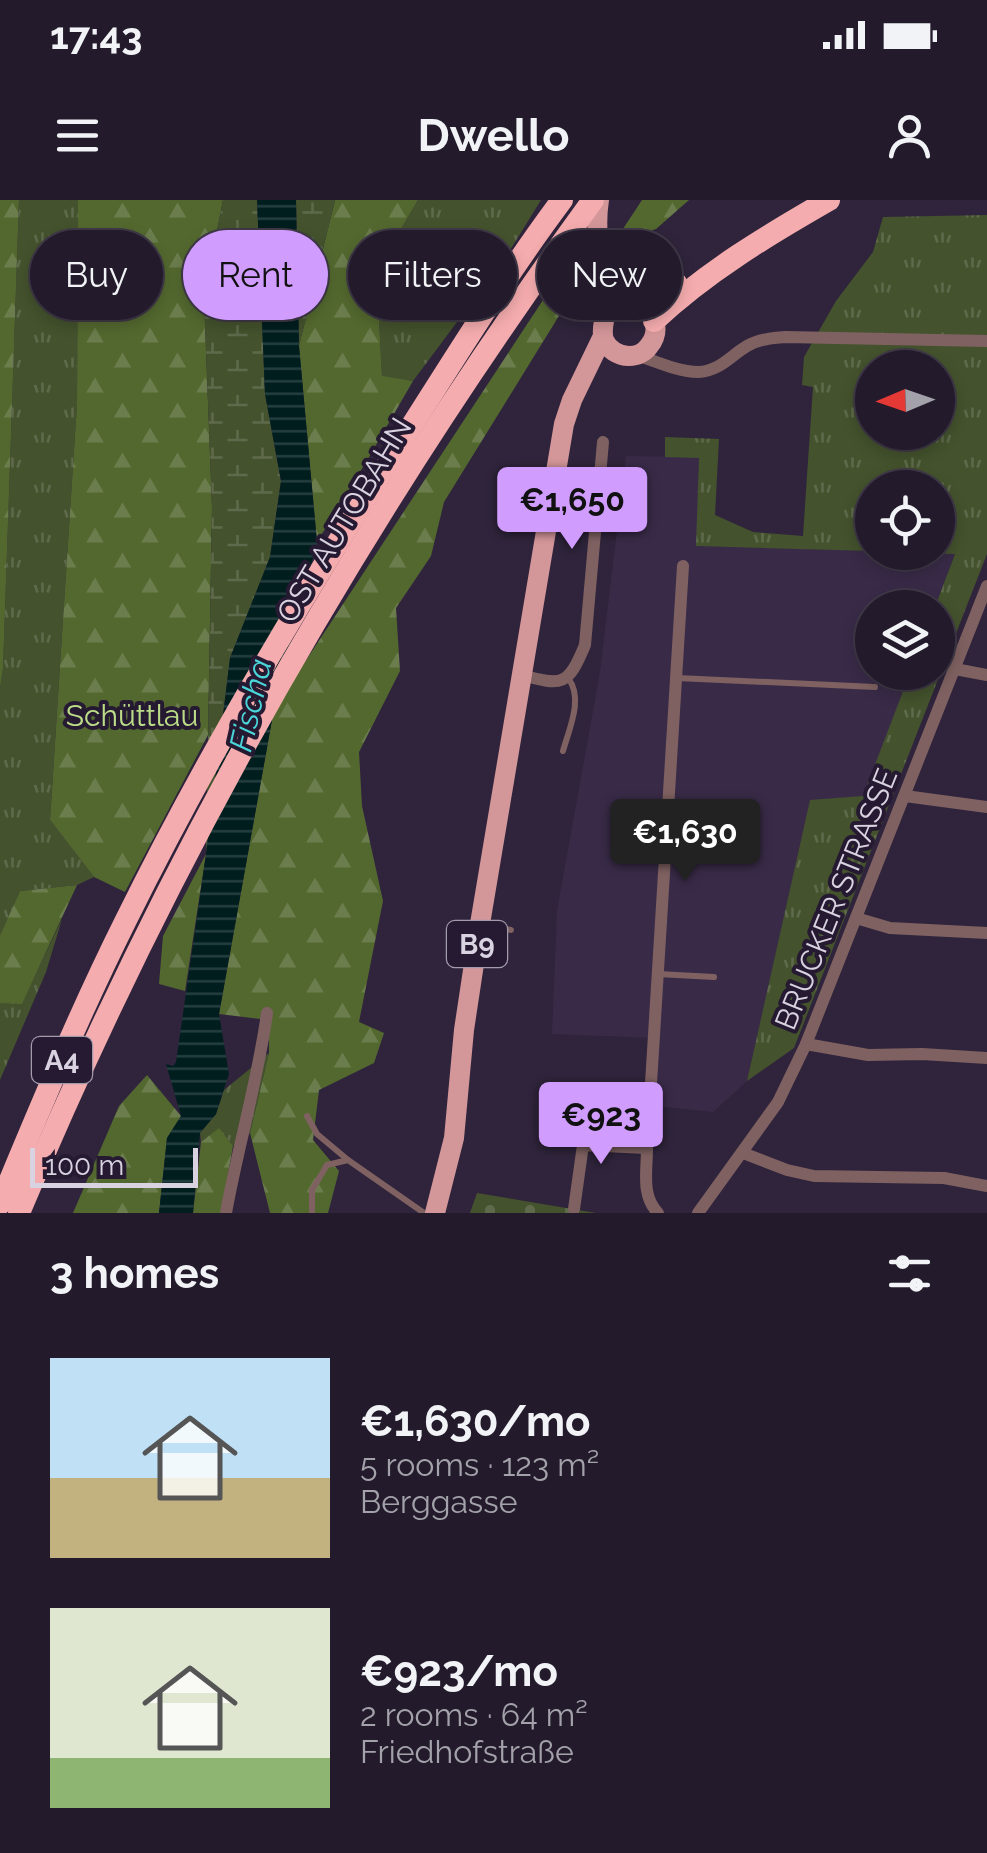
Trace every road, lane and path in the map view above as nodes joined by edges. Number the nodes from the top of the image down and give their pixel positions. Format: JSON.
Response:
{"nodes":[{"id":1,"x":562,"y":200,"type":"edge"},
{"id":2,"x":596,"y":200,"type":"edge"},
{"id":3,"x":799,"y":200,"type":"edge"},
{"id":4,"x":829,"y":200,"type":"edge"},
{"id":5,"x":597,"y":230,"type":"edge"},
{"id":6,"x":603,"y":320,"type":"edge"},
{"id":7,"x":633,"y":320,"type":"edge"},
{"id":8,"x":604,"y":326,"type":"junction"},
{"id":9,"x":639,"y":331,"type":"junction"},
{"id":10,"x":987,"y":341,"type":"edge"},
{"id":11,"x":674,"y":366,"type":"junction"},
{"id":12,"x":582,"y":378,"type":"junction"},
{"id":13,"x":603,"y":442,"type":"dead end"},
{"id":14,"x":389,"y":482,"type":"junction"},
{"id":15,"x":683,"y":566,"type":"dead end"},
{"id":16,"x":987,"y":586,"type":"edge"},
{"id":17,"x":955,"y":666,"type":"edge"},
{"id":18,"x":955,"y":669,"type":"edge"},
{"id":19,"x":521,"y":675,"type":"junction"},
{"id":20,"x":987,"y":675,"type":"edge"},
{"id":21,"x":568,"y":678,"type":"junction"},
{"id":22,"x":676,"y":678,"type":"junction"},
{"id":23,"x":855,"y":686,"type":"edge"},
{"id":24,"x":946,"y":690,"type":"edge"},
{"id":25,"x":564,"y":751,"type":"dead end"},
{"id":26,"x":905,"y":796,"type":"junction"},
{"id":27,"x":987,"y":807,"type":"edge"},
{"id":28,"x":856,"y":918,"type":"junction"},
{"id":29,"x":480,"y":924,"type":"junction"},
{"id":30,"x":510,"y":930,"type":"dead end"},
{"id":31,"x":987,"y":933,"type":"edge"},
{"id":32,"x":658,"y":974,"type":"junction"},
{"id":33,"x":714,"y":977,"type":"dead end"},
{"id":34,"x":268,"y":1013,"type":"dead end"},
{"id":35,"x":806,"y":1044,"type":"junction"},
{"id":36,"x":987,"y":1058,"type":"edge"},
{"id":37,"x":307,"y":1116,"type":"dead end"},
{"id":38,"x":648,"y":1148,"type":"junction"},
{"id":39,"x":743,"y":1153,"type":"junction"},
{"id":40,"x":348,"y":1160,"type":"junction"},
{"id":41,"x":987,"y":1186,"type":"edge"},
{"id":42,"x":0,"y":1204,"type":"edge"},
{"id":43,"x":574,"y":1210,"type":"dead end"},
{"id":44,"x":19,"y":1213,"type":"edge"},
{"id":45,"x":226,"y":1213,"type":"edge"},
{"id":46,"x":312,"y":1213,"type":"edge"},
{"id":47,"x":424,"y":1213,"type":"edge"},
{"id":48,"x":435,"y":1213,"type":"edge"},
{"id":49,"x":658,"y":1213,"type":"edge"},
{"id":50,"x":698,"y":1213,"type":"edge"}],
"edges":[{"from":1,"to":14,"type":"highway","name":"OST AUTOBAHN","number":"A4"},
{"from":2,"to":5,"type":"main road"},
{"from":2,"to":14,"type":"highway","name":"OST AUTOBAHN","number":"A4"},
{"from":3,"to":9,"type":"highway"},
{"from":4,"to":9,"type":"highway"},
{"from":6,"to":8,"type":"main road"},
{"from":7,"to":9,"type":"main road"},
{"from":8,"to":9,"type":"main road"},
{"from":8,"to":9,"type":"main road"},
{"from":8,"to":12,"type":"main road","number":"B9"},
{"from":9,"to":11,"type":"street"},
{"from":9,"to":11,"type":"street"},
{"from":9,"to":12,"type":"main road"},
{"from":10,"to":11,"type":"street"},
{"from":12,"to":19,"type":"main road","number":"B9"},
{"from":13,"to":21,"type":"street"},
{"from":14,"to":42,"type":"highway","name":"OST AUTOBAHN","number":"A4"},
{"from":14,"to":44,"type":"highway","name":"OST AUTOBAHN","number":"A4"},
{"from":15,"to":22,"type":"street"},
{"from":16,"to":17,"type":"street","name":"BRUCKER STRASSE"},
{"from":18,"to":20,"type":"street"},
{"from":19,"to":21,"type":"street"},
{"from":19,"to":29,"type":"main road","number":"B9"},
{"from":21,"to":25,"type":"lane"},
{"from":22,"to":23,"type":"lane"},
{"from":22,"to":32,"type":"street"},
{"from":24,"to":26,"type":"street","name":"BRUCKER STRASSE"},
{"from":26,"to":27,"type":"street"},
{"from":26,"to":28,"type":"street","name":"BRUCKER STRASSE"},
{"from":28,"to":31,"type":"street"},
{"from":28,"to":35,"type":"street","name":"BRUCKER STRASSE"},
{"from":29,"to":30,"type":"lane"},
{"from":29,"to":48,"type":"main road","number":"B9"},
{"from":32,"to":33,"type":"lane"},
{"from":32,"to":38,"type":"street"},
{"from":34,"to":45,"type":"street"},
{"from":35,"to":36,"type":"street"},
{"from":35,"to":39,"type":"street","name":"BRUCKER STRASSE"},
{"from":37,"to":40,"type":"lane"},
{"from":38,"to":43,"type":"street"},
{"from":38,"to":49,"type":"street"},
{"from":39,"to":41,"type":"street"},
{"from":39,"to":50,"type":"street","name":"BRUCKER STRASSE"},
{"from":40,"to":46,"type":"lane"},
{"from":40,"to":47,"type":"lane"}]}
